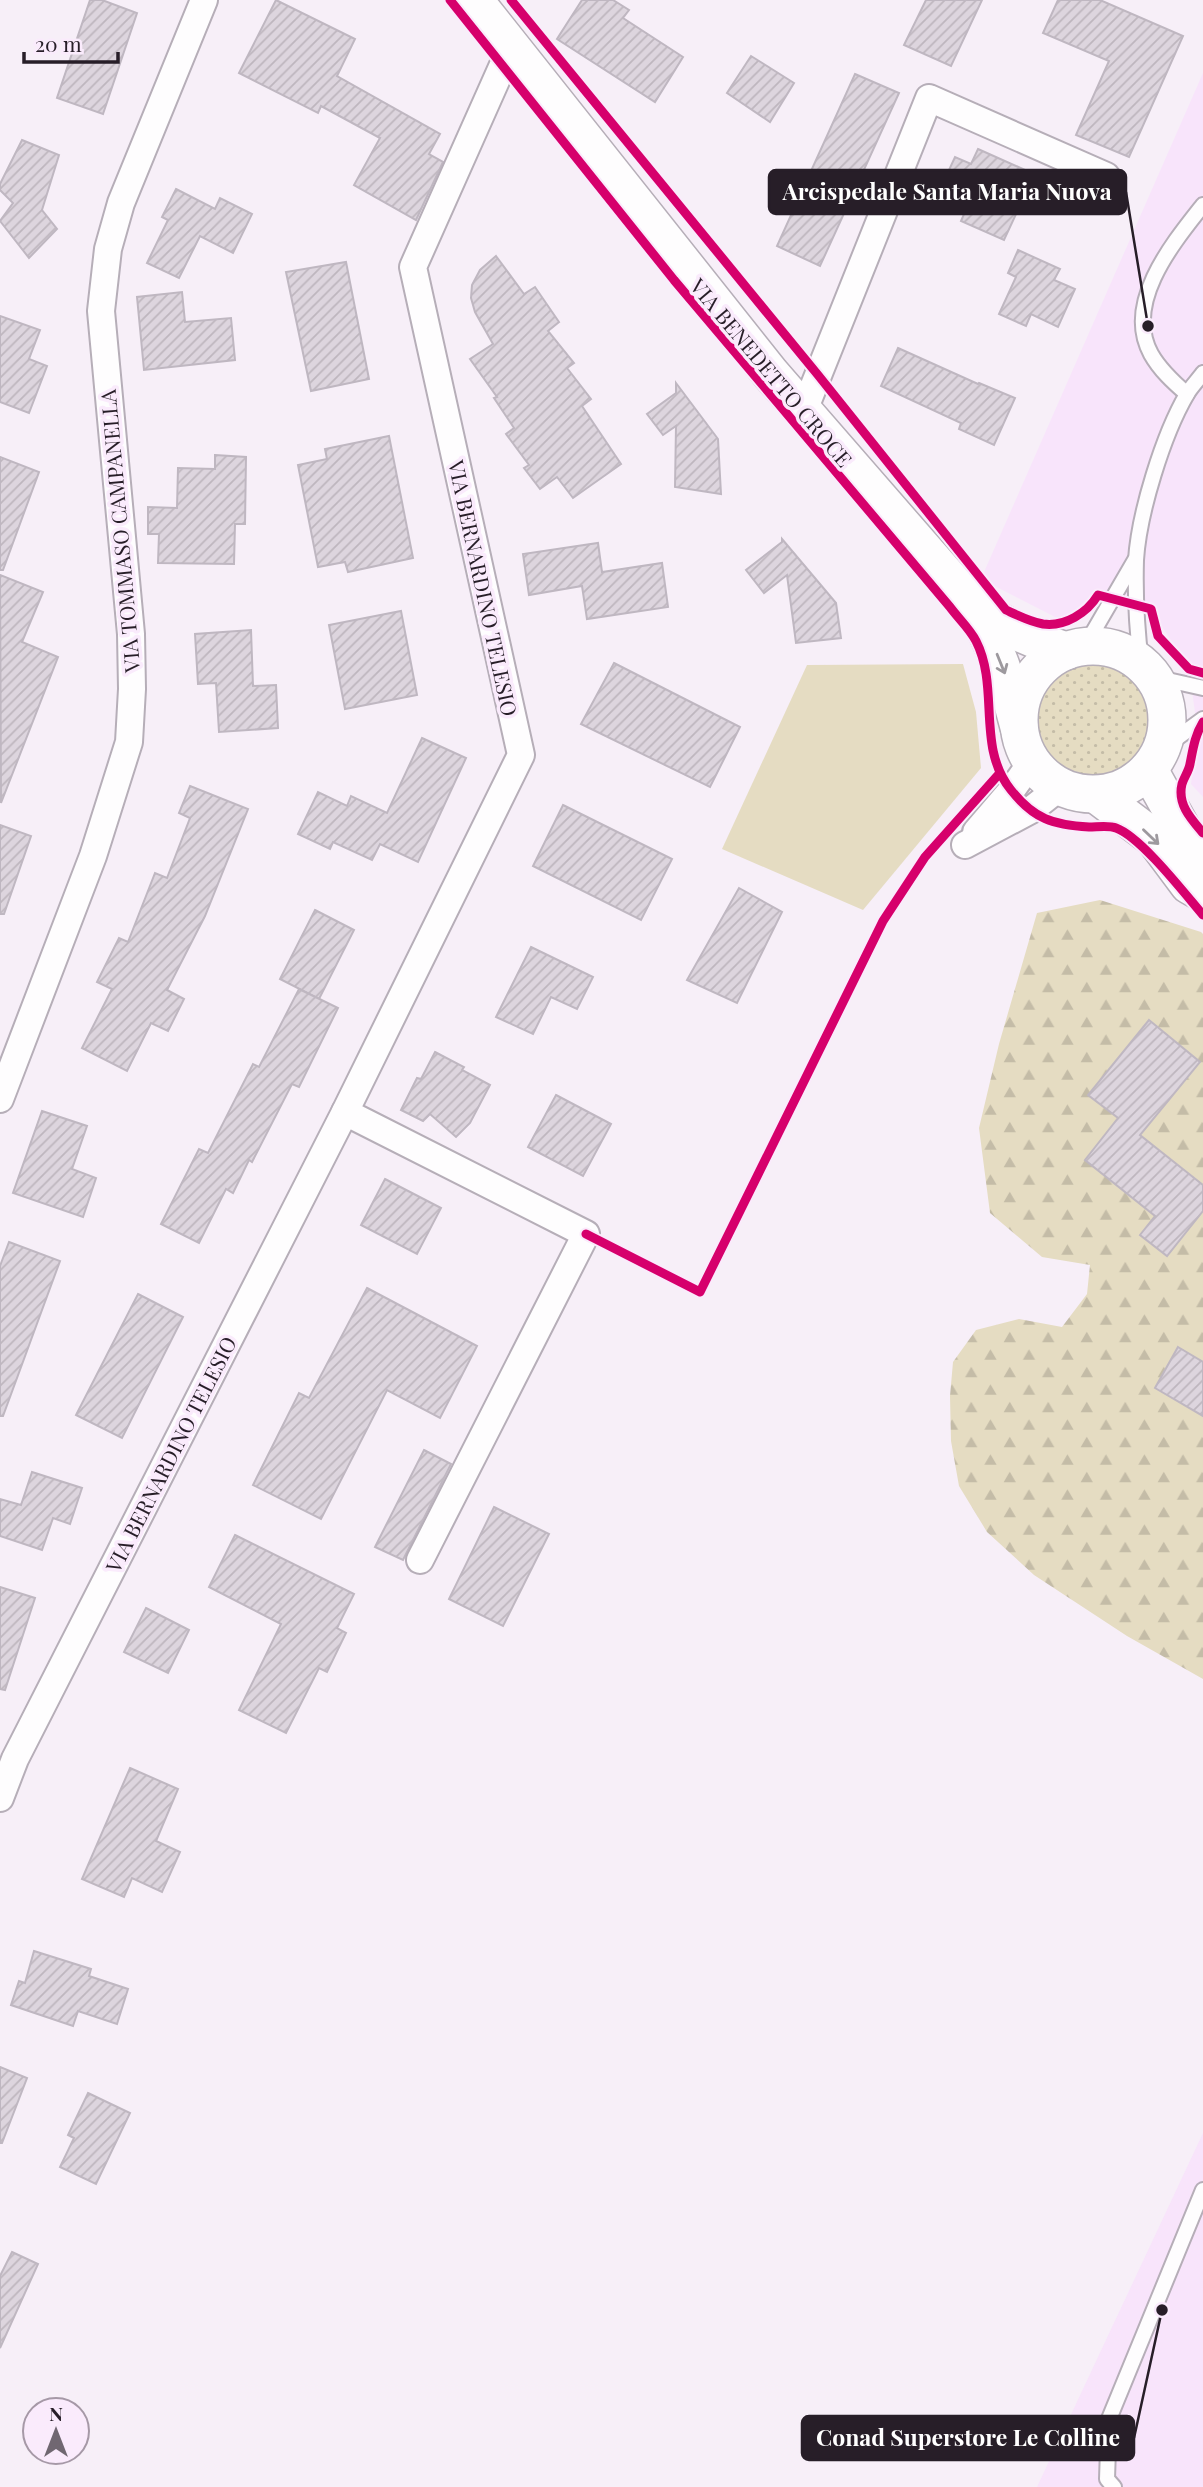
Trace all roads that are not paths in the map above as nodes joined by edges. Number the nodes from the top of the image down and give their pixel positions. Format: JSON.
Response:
{"nodes":[{"id":1,"x":204,"y":0,"type":"edge"},
{"id":2,"x":474,"y":0,"type":"edge"},
{"id":3,"x":511,"y":47,"type":"junction"},
{"id":4,"x":1106,"y":176,"type":"dead end"},
{"id":5,"x":1203,"y":205,"type":"edge"},
{"id":6,"x":1203,"y":373,"type":"edge"},
{"id":7,"x":1187,"y":394,"type":"junction"},
{"id":8,"x":803,"y":412,"type":"junction"},
{"id":9,"x":1136,"y":559,"type":"junction"},
{"id":10,"x":973,"y":606,"type":"junction"},
{"id":11,"x":1075,"y":649,"type":"junction"},
{"id":12,"x":1147,"y":670,"type":"junction"},
{"id":13,"x":1203,"y":688,"type":"edge"},
{"id":14,"x":1203,"y":719,"type":"edge"},
{"id":15,"x":1019,"y":727,"type":"junction"},
{"id":16,"x":1155,"y":760,"type":"junction"},
{"id":17,"x":1031,"y":763,"type":"junction"},
{"id":18,"x":1060,"y":787,"type":"junction"},
{"id":19,"x":1097,"y":795,"type":"junction"},
{"id":20,"x":1203,"y":867,"type":"edge"},
{"id":21,"x":1203,"y":893,"type":"edge"},
{"id":22,"x":0,"y":1099,"type":"edge"},
{"id":23,"x":345,"y":1112,"type":"junction"},
{"id":24,"x":420,"y":1560,"type":"dead end"},
{"id":25,"x":7,"y":1756,"type":"edge"},
{"id":26,"x":0,"y":1798,"type":"edge"},
{"id":27,"x":1203,"y":2190,"type":"edge"},
{"id":28,"x":1114,"y":2487,"type":"edge"}],
"edges":[{"from":1,"to":22,"type":"street","name":"VIA TOMMASO CAMPANELLA"},
{"from":2,"to":3,"type":"street","name":"VIA BENEDETTO CROCE"},
{"from":3,"to":8,"type":"street","name":"VIA BENEDETTO CROCE"},
{"from":3,"to":23,"type":"street","name":"VIA BERNARDINO TELESIO"},
{"from":4,"to":8,"type":"street"},
{"from":5,"to":7,"type":"lane"},
{"from":6,"to":7,"type":"lane"},
{"from":7,"to":9,"type":"lane"},
{"from":8,"to":10,"type":"street","name":"VIA BENEDETTO CROCE"},
{"from":9,"to":11,"type":"lane"},
{"from":9,"to":12,"type":"lane"},
{"from":10,"to":11,"type":"street","name":"VIA BENEDETTO CROCE"},
{"from":10,"to":15,"type":"street","name":"VIA BENEDETTO CROCE","one_way":true},
{"from":11,"to":12,"type":"street"},
{"from":11,"to":15,"type":"street"},
{"from":12,"to":13,"type":"lane"},
{"from":12,"to":16,"type":"street"},
{"from":14,"to":16,"type":"lane"},
{"from":15,"to":17,"type":"street"},
{"from":16,"to":19,"type":"street"},
{"from":16,"to":20,"type":"street"},
{"from":17,"to":18,"type":"street"},
{"from":17,"to":18,"type":"street"},
{"from":18,"to":19,"type":"street"},
{"from":19,"to":21,"type":"street","one_way":true},
{"from":23,"to":24,"type":"street"},
{"from":23,"to":25,"type":"street","name":"VIA BERNARDINO TELESIO"},
{"from":25,"to":26,"type":"street","name":"VIA BERNARDINO TELESIO"},
{"from":27,"to":28,"type":"lane"}]}
